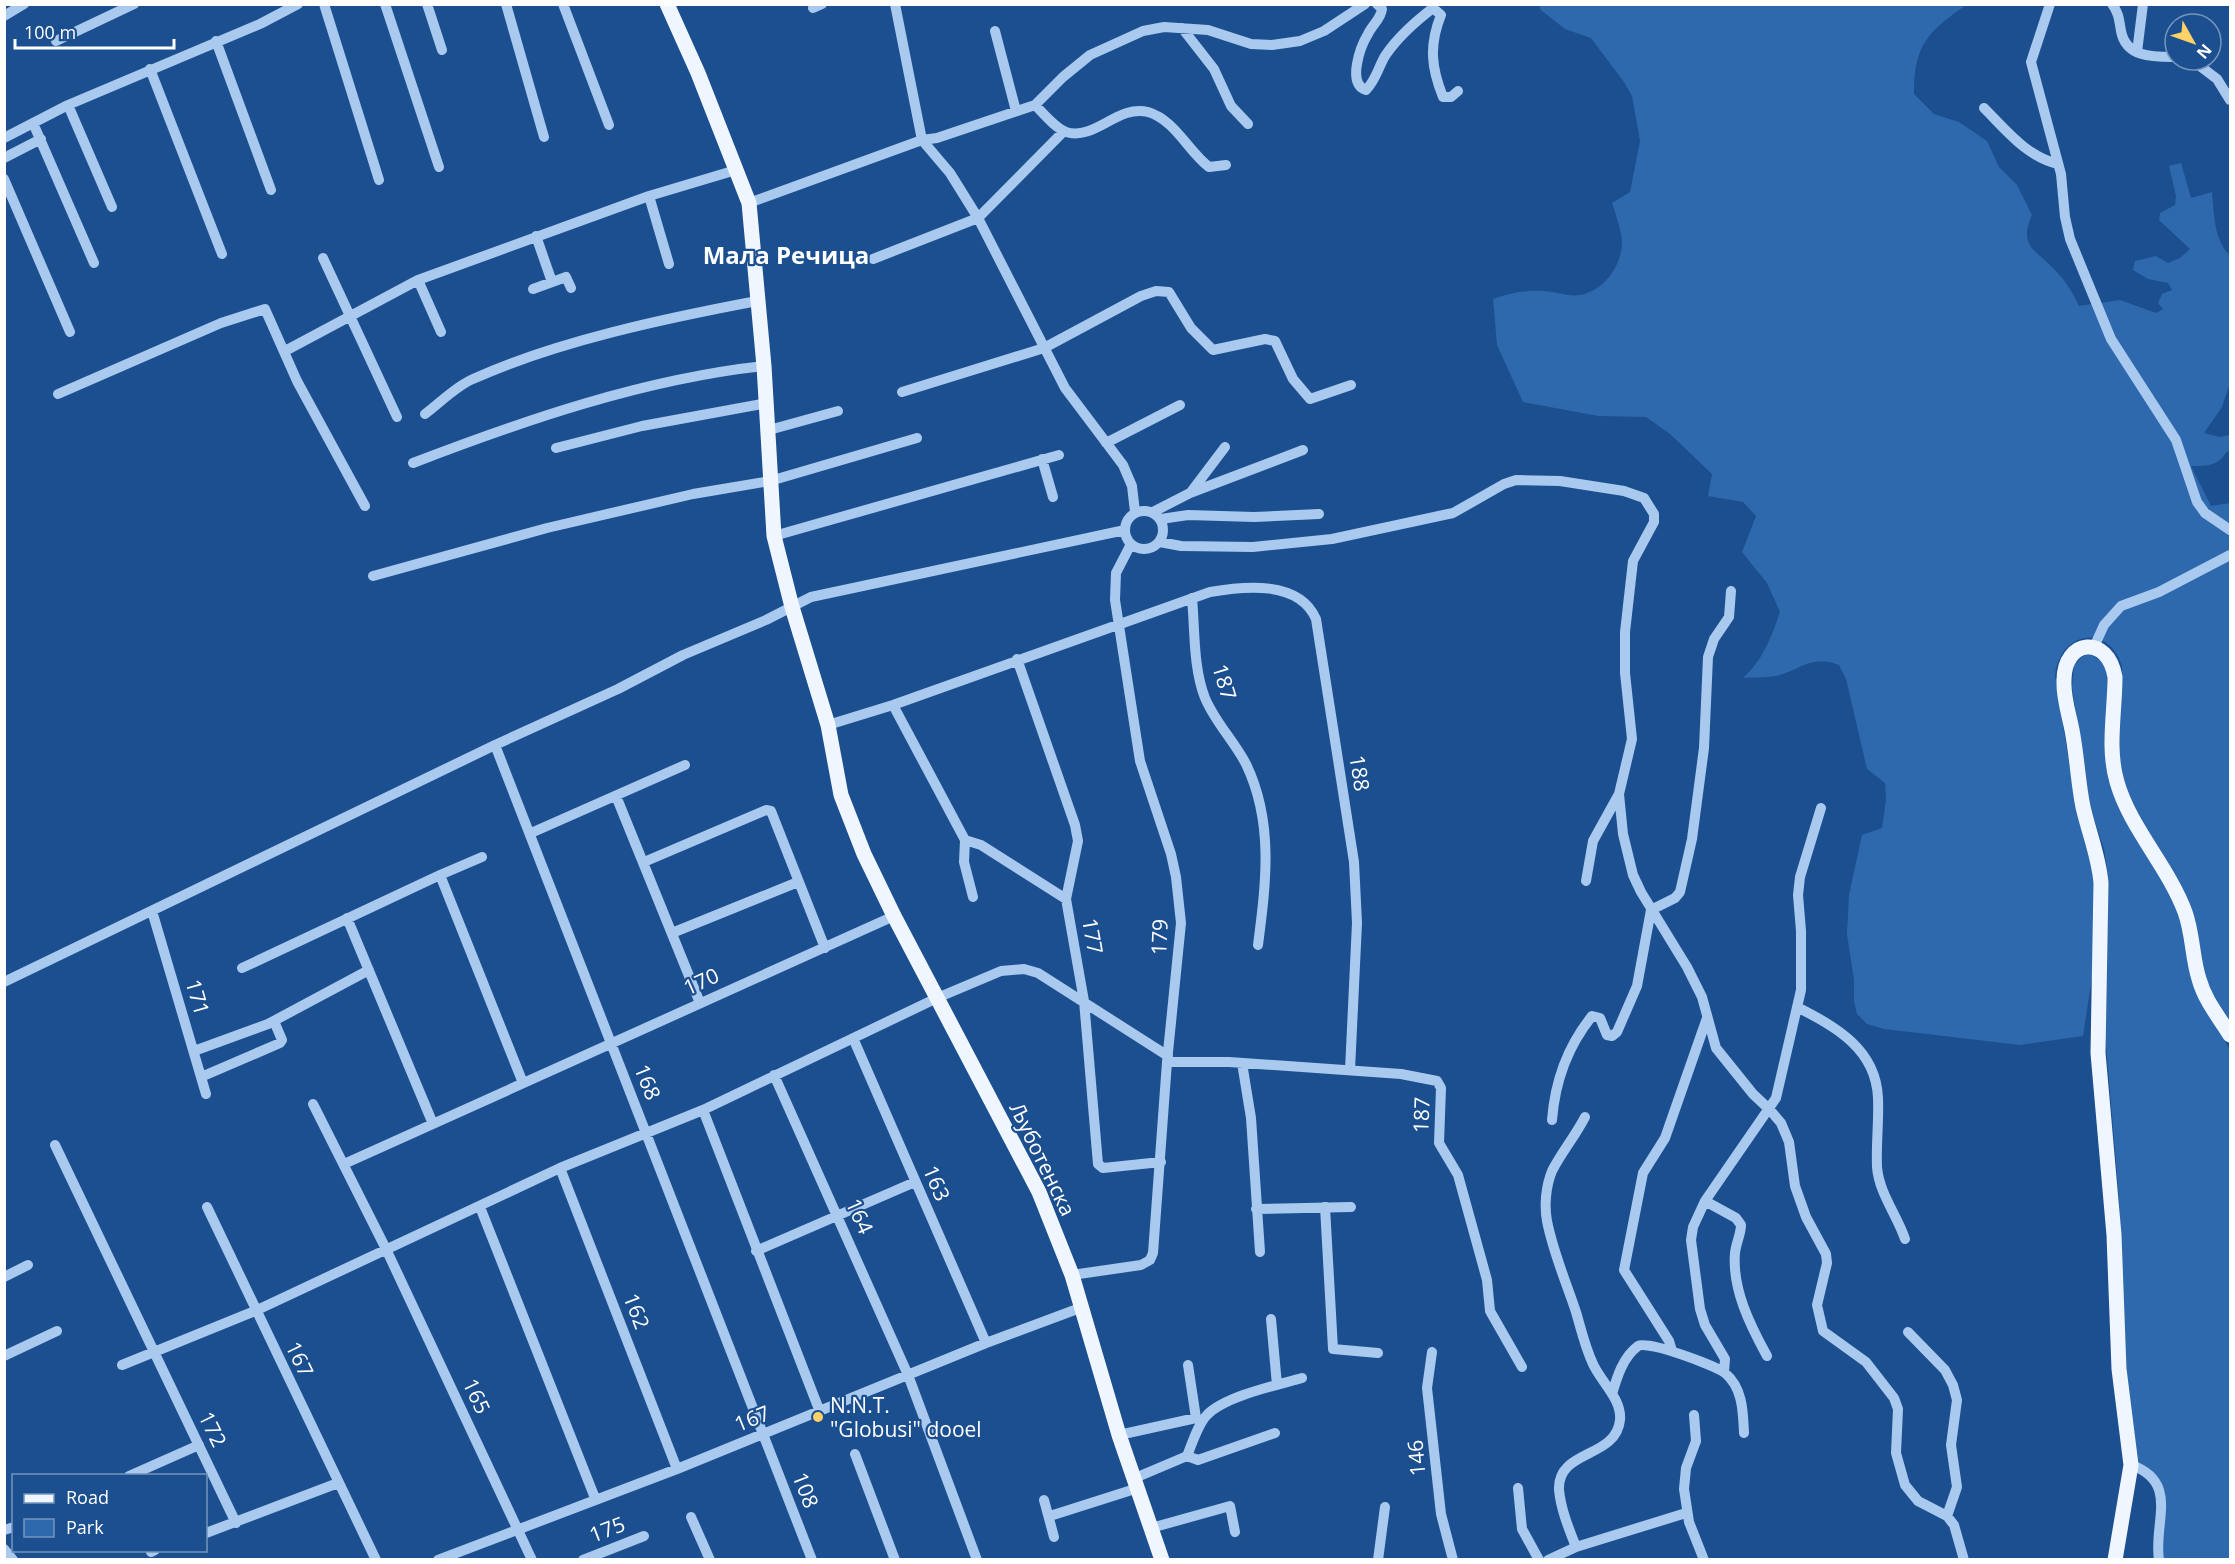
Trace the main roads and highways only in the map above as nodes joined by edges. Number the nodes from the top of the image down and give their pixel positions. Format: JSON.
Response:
{"nodes":[{"id":1,"x":667,"y":4,"type":"edge"},
{"id":2,"x":2230,"y":1035,"type":"edge"},
{"id":3,"x":1162,"y":1560,"type":"edge"},
{"id":4,"x":2115,"y":1560,"type":"edge"}],
"edges":[{"from":1,"to":3,"type":"main road","name":"Љуботенска"},
{"from":2,"to":4,"type":"main road"}]}
